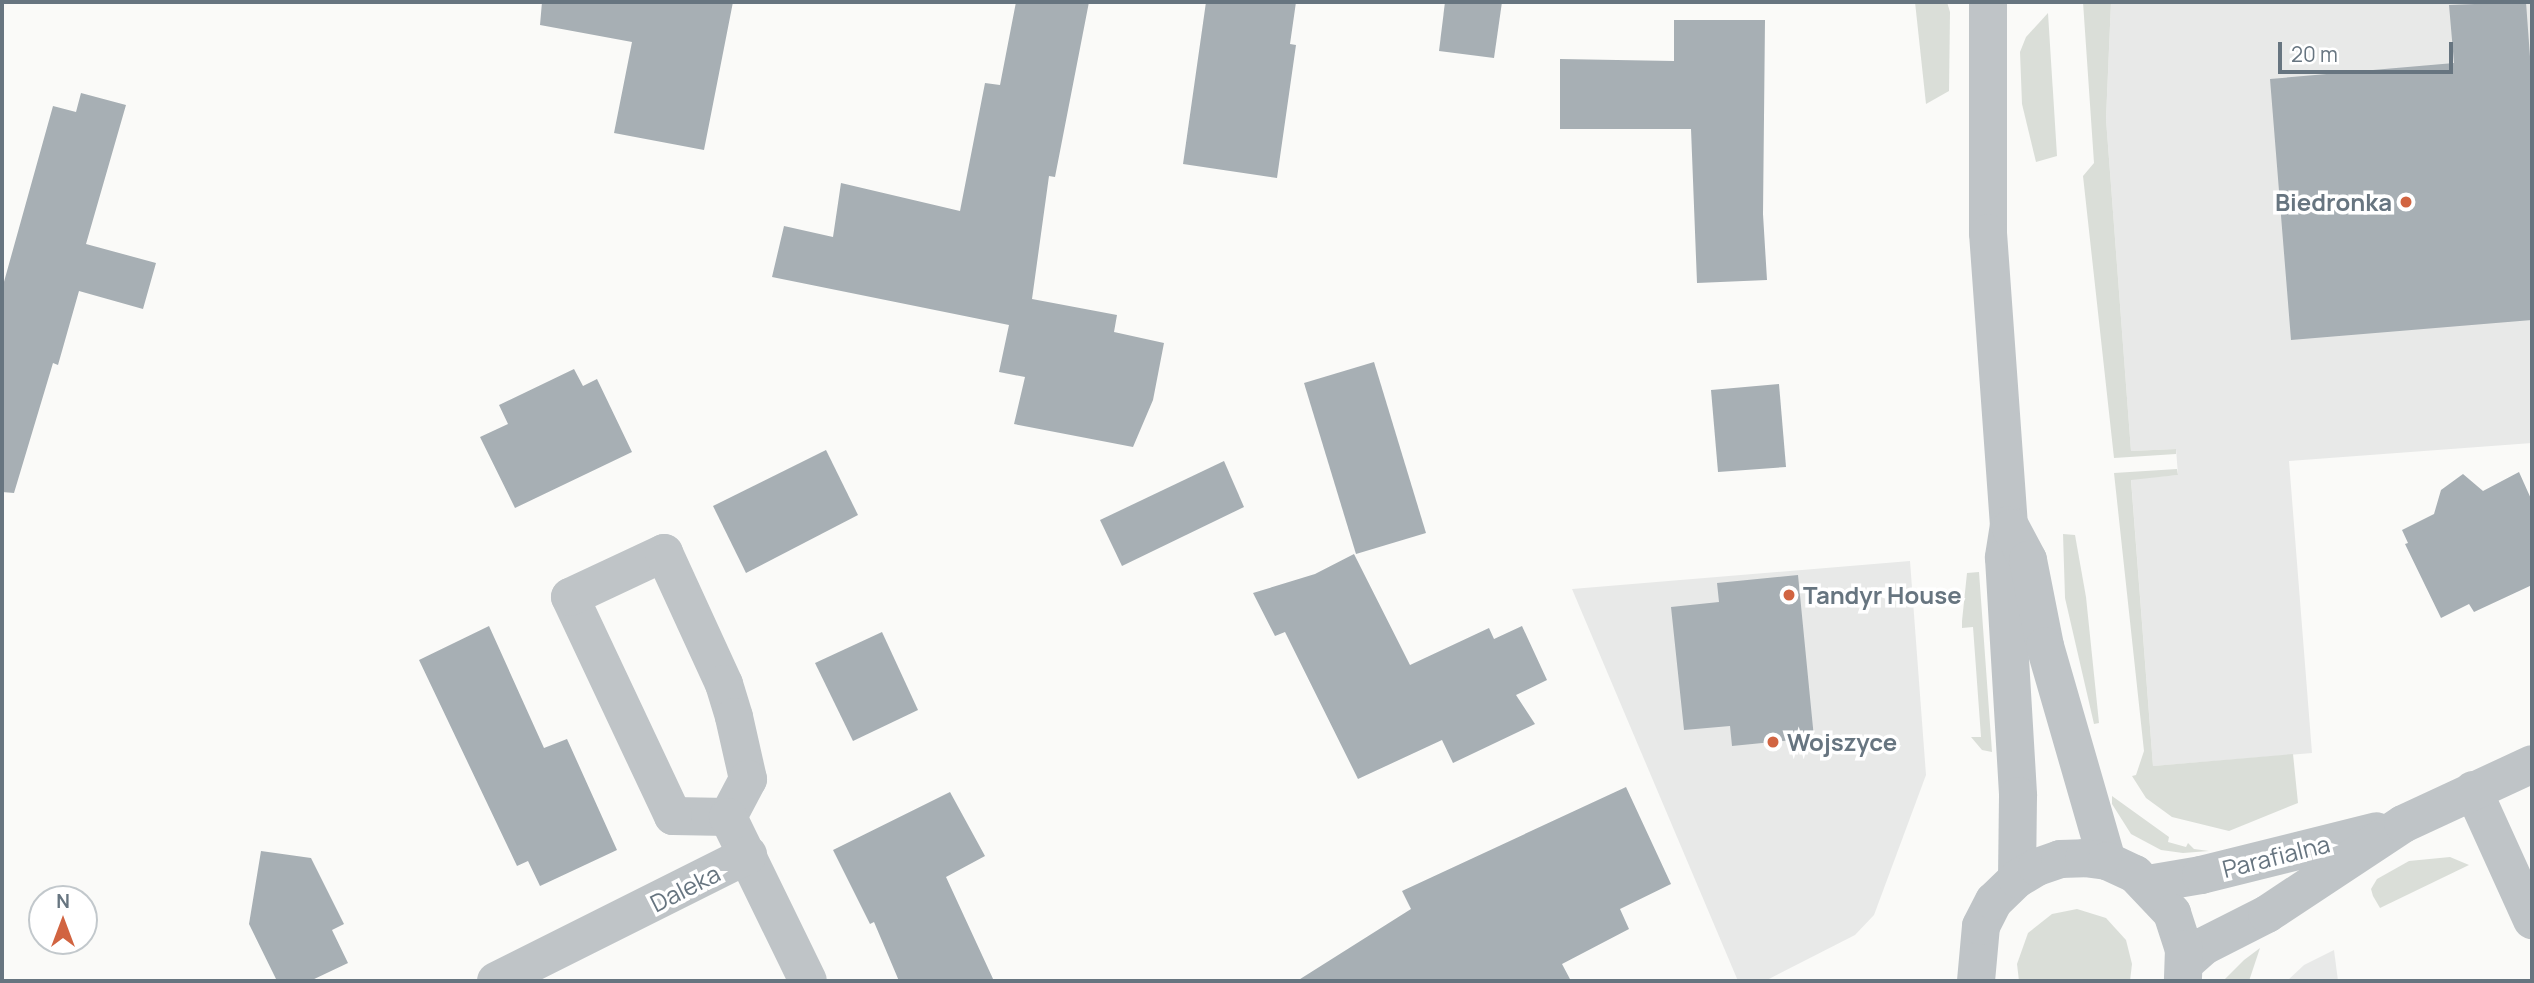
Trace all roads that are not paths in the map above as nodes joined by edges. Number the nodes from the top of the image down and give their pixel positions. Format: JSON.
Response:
{"nodes":[{"id":1,"x":1988,"y":2,"type":"edge"},
{"id":2,"x":2009,"y":525,"type":"junction"},
{"id":3,"x":2532,"y":764,"type":"edge"},
{"id":4,"x":2473,"y":790,"type":"junction"},
{"id":5,"x":728,"y":817,"type":"junction"},
{"id":6,"x":2403,"y":824,"type":"junction"},
{"id":7,"x":748,"y":855,"type":"junction"},
{"id":8,"x":2107,"y":861,"type":"junction"},
{"id":9,"x":2017,"y":879,"type":"junction"},
{"id":10,"x":2148,"y":884,"type":"junction"},
{"id":11,"x":2532,"y":920,"type":"edge"},
{"id":12,"x":1976,"y":968,"type":"edge"},
{"id":13,"x":2184,"y":972,"type":"edge"},
{"id":14,"x":496,"y":981,"type":"edge"},
{"id":15,"x":808,"y":981,"type":"edge"},
{"id":16,"x":1944,"y":981,"type":"edge"}],
"edges":[{"from":1,"to":2,"type":"street"},
{"from":2,"to":8,"type":"street"},
{"from":2,"to":9,"type":"street"},
{"from":3,"to":4,"type":"street","name":"Parafialna"},
{"from":4,"to":6,"type":"street","name":"Parafialna"},
{"from":4,"to":11,"type":"street"},
{"from":5,"to":5,"type":"street"},
{"from":5,"to":7,"type":"street"},
{"from":6,"to":10,"type":"street","name":"Parafialna"},
{"from":6,"to":13,"type":"street","name":"Parafialna"},
{"from":7,"to":14,"type":"street","name":"Daleka"},
{"from":7,"to":15,"type":"street","name":"Daleka"},
{"from":8,"to":9,"type":"street"},
{"from":8,"to":10,"type":"street"},
{"from":9,"to":12,"type":"street"},
{"from":10,"to":13,"type":"street"},
{"from":12,"to":16,"type":"street"}]}
